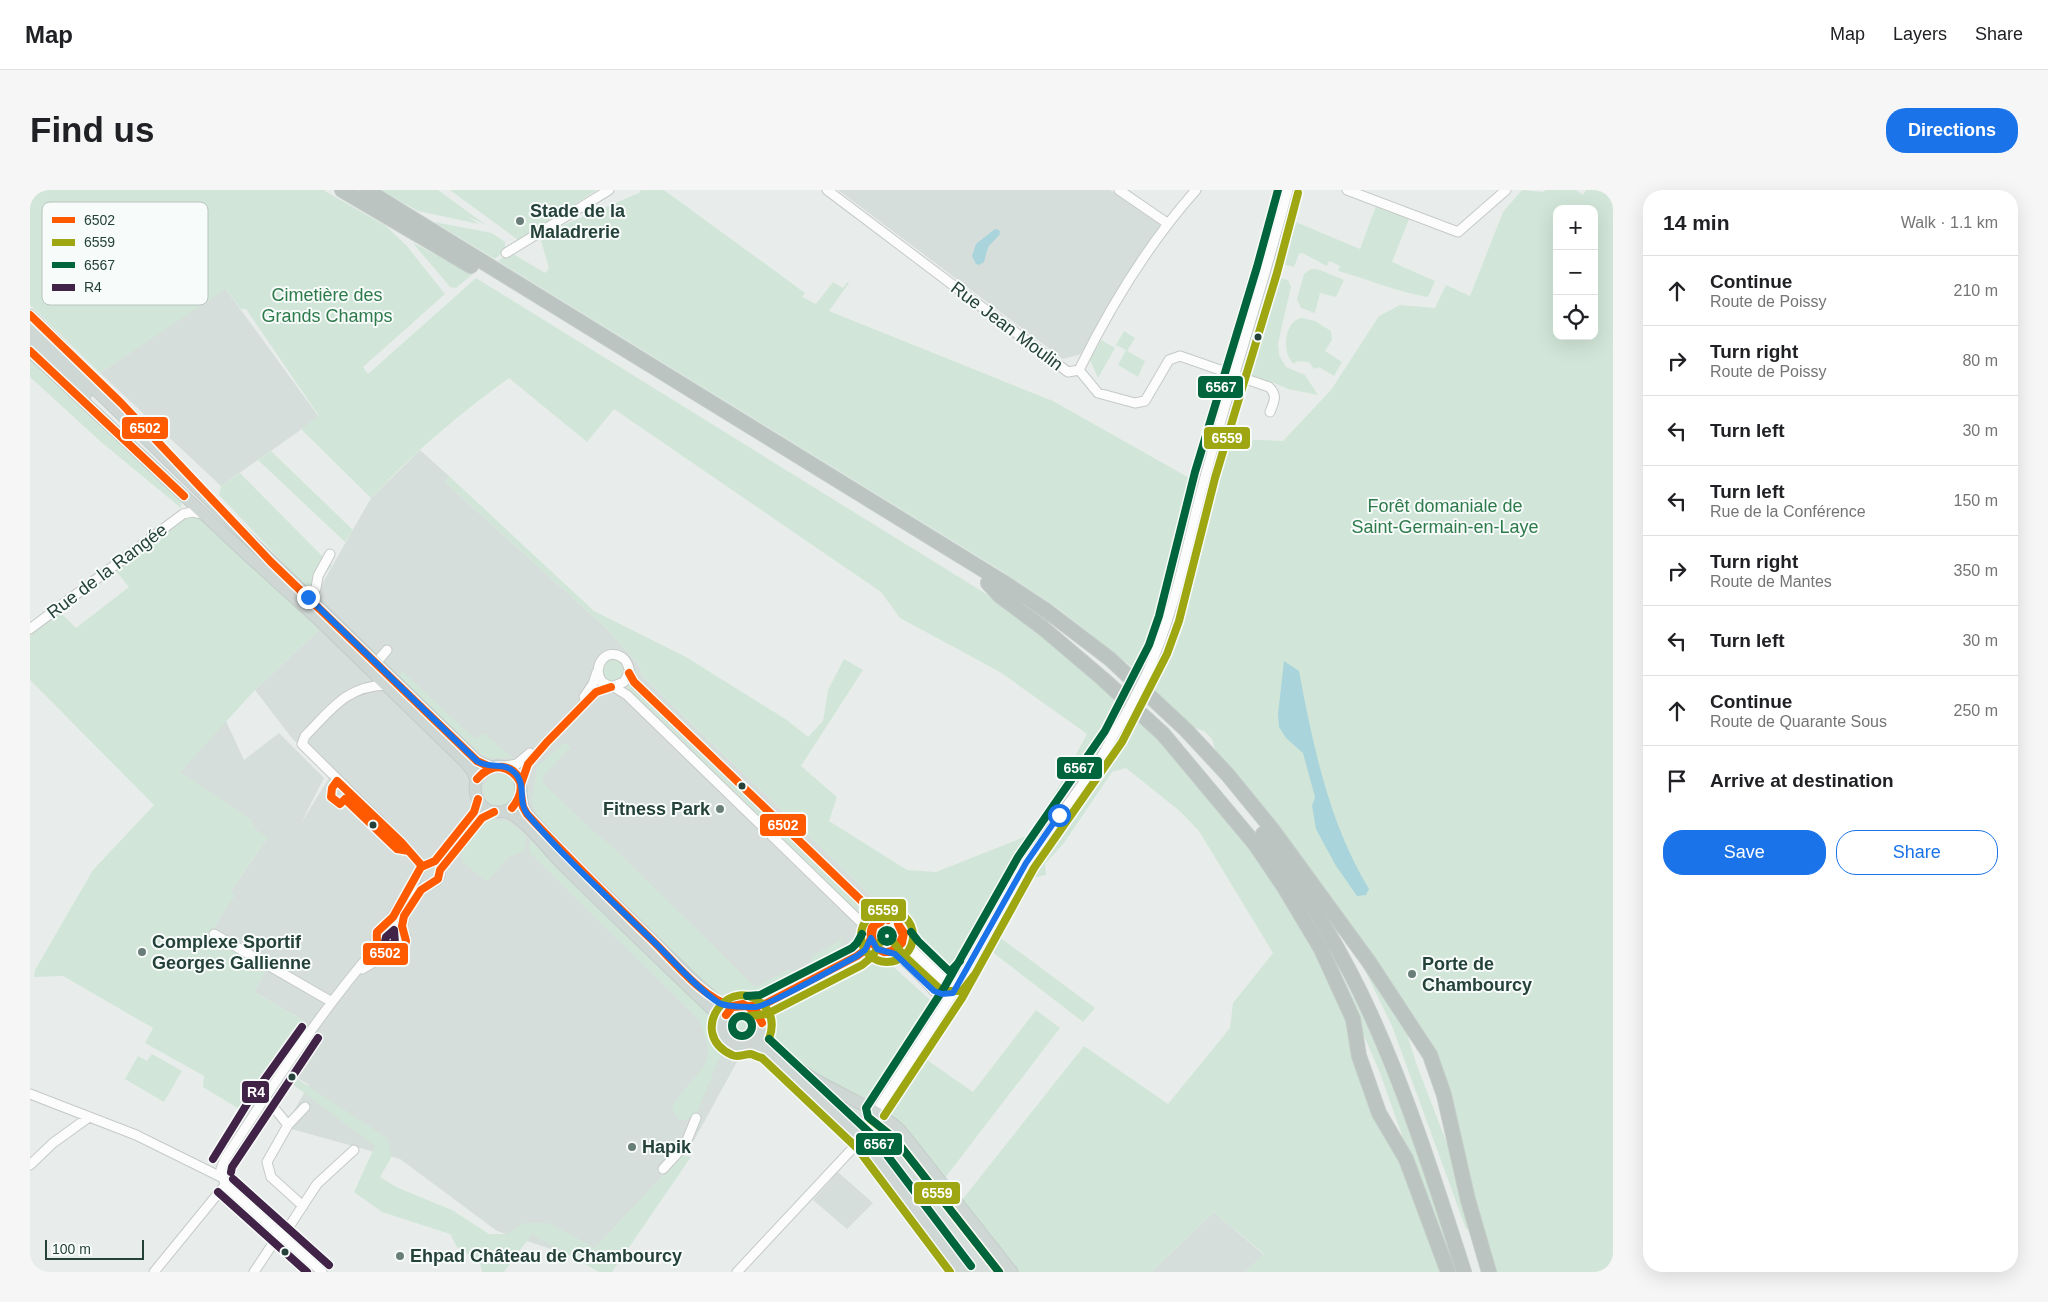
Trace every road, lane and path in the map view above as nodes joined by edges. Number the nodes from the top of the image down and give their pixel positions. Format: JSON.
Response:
{"nodes":[{"id":1,"x":336,"y":190,"type":"edge"},
{"id":2,"x":342,"y":190,"type":"edge"},
{"id":3,"x":364,"y":190,"type":"edge"},
{"id":4,"x":609,"y":190,"type":"edge"},
{"id":5,"x":827,"y":190,"type":"edge"},
{"id":6,"x":1119,"y":190,"type":"edge"},
{"id":7,"x":1196,"y":190,"type":"edge"},
{"id":8,"x":1288,"y":190,"type":"edge"},
{"id":9,"x":1347,"y":190,"type":"edge"},
{"id":10,"x":1506,"y":190,"type":"edge"},
{"id":11,"x":380,"y":206,"type":"junction"},
{"id":12,"x":1167,"y":222,"type":"junction"},
{"id":13,"x":506,"y":254,"type":"dead end"},
{"id":14,"x":30,"y":315,"type":"edge"},
{"id":15,"x":30,"y":326,"type":"edge"},
{"id":16,"x":30,"y":339,"type":"edge"},
{"id":17,"x":30,"y":351,"type":"edge"},
{"id":18,"x":1079,"y":370,"type":"junction"},
{"id":19,"x":1235,"y":377,"type":"junction"},
{"id":20,"x":1270,"y":412,"type":"dead end"},
{"id":21,"x":186,"y":498,"type":"junction"},
{"id":22,"x":183,"y":514,"type":"junction"},
{"id":23,"x":202,"y":514,"type":"junction"},
{"id":24,"x":250,"y":540,"type":"junction"},
{"id":25,"x":330,"y":554,"type":"dead end"},
{"id":26,"x":988,"y":583,"type":"junction"},
{"id":27,"x":293,"y":596,"type":"junction"},
{"id":28,"x":308,"y":597,"type":"junction"},
{"id":29,"x":30,"y":629,"type":"edge"},
{"id":30,"x":387,"y":650,"type":"dead end"},
{"id":31,"x":373,"y":666,"type":"junction"},
{"id":32,"x":597,"y":672,"type":"junction"},
{"id":33,"x":629,"y":673,"type":"junction"},
{"id":34,"x":386,"y":685,"type":"junction"},
{"id":35,"x":368,"y":686,"type":"junction"},
{"id":36,"x":613,"y":687,"type":"junction"},
{"id":37,"x":505,"y":766,"type":"junction"},
{"id":38,"x":490,"y":767,"type":"junction"},
{"id":39,"x":476,"y":781,"type":"junction"},
{"id":40,"x":521,"y":789,"type":"junction"},
{"id":41,"x":478,"y":800,"type":"junction"},
{"id":42,"x":500,"y":811,"type":"junction"},
{"id":43,"x":432,"y":863,"type":"junction"},
{"id":44,"x":422,"y":866,"type":"junction"},
{"id":45,"x":440,"y":870,"type":"junction"},
{"id":46,"x":1312,"y":884,"type":"junction"},
{"id":47,"x":888,"y":920,"type":"junction"},
{"id":48,"x":387,"y":925,"type":"junction"},
{"id":49,"x":402,"y":929,"type":"junction"},
{"id":50,"x":214,"y":934,"type":"dead end"},
{"id":51,"x":871,"y":935,"type":"junction"},
{"id":52,"x":903,"y":938,"type":"junction"},
{"id":53,"x":376,"y":944,"type":"junction"},
{"id":54,"x":886,"y":952,"type":"junction"},
{"id":55,"x":386,"y":955,"type":"junction"},
{"id":56,"x":355,"y":973,"type":"junction"},
{"id":57,"x":962,"y":978,"type":"junction"},
{"id":58,"x":953,"y":993,"type":"junction"},
{"id":59,"x":332,"y":1002,"type":"junction"},
{"id":60,"x":748,"y":1006,"type":"junction"},
{"id":61,"x":734,"y":1007,"type":"junction"},
{"id":62,"x":721,"y":1023,"type":"junction"},
{"id":63,"x":762,"y":1028,"type":"junction"},
{"id":64,"x":751,"y":1044,"type":"junction"},
{"id":65,"x":30,"y":1094,"type":"edge"},
{"id":66,"x":265,"y":1097,"type":"junction"},
{"id":67,"x":305,"y":1107,"type":"dead end"},
{"id":68,"x":876,"y":1110,"type":"junction"},
{"id":69,"x":90,"y":1117,"type":"junction"},
{"id":70,"x":696,"y":1118,"type":"dead end"},
{"id":71,"x":288,"y":1125,"type":"junction"},
{"id":72,"x":859,"y":1136,"type":"junction"},
{"id":73,"x":354,"y":1150,"type":"dead end"},
{"id":74,"x":30,"y":1165,"type":"edge"},
{"id":75,"x":663,"y":1169,"type":"dead end"},
{"id":76,"x":223,"y":1181,"type":"junction"},
{"id":77,"x":303,"y":1206,"type":"junction"},
{"id":78,"x":282,"y":1235,"type":"junction"},
{"id":79,"x":154,"y":1272,"type":"edge"},
{"id":80,"x":254,"y":1272,"type":"edge"},
{"id":81,"x":322,"y":1272,"type":"edge"},
{"id":82,"x":737,"y":1272,"type":"edge"},
{"id":83,"x":963,"y":1272,"type":"edge"},
{"id":84,"x":1012,"y":1272,"type":"edge"},
{"id":85,"x":1448,"y":1272,"type":"edge"},
{"id":86,"x":1464,"y":1272,"type":"edge"},
{"id":87,"x":1473,"y":1272,"type":"edge"},
{"id":88,"x":1489,"y":1272,"type":"edge"}],
"edges":[{"from":1,"to":11,"type":"highway"},
{"from":2,"to":11,"type":"highway"},
{"from":3,"to":11,"type":"highway"},
{"from":4,"to":13,"type":"street"},
{"from":5,"to":18,"type":"street","name":"Rue Jean Moulin"},
{"from":6,"to":12,"type":"street"},
{"from":7,"to":12,"type":"street"},
{"from":8,"to":19,"type":"street"},
{"from":9,"to":10,"type":"street"},
{"from":11,"to":26,"type":"highway"},
{"from":11,"to":46,"type":"highway"},
{"from":12,"to":18,"type":"street"},
{"from":14,"to":24,"type":"main road"},
{"from":15,"to":24,"type":"main road"},
{"from":16,"to":27,"type":"main road"},
{"from":17,"to":21,"type":"main road"},
{"from":18,"to":19,"type":"street","name":"Rue Jean Moulin"},
{"from":19,"to":20,"type":"street"},
{"from":19,"to":57,"type":"street","bridge":true},
{"from":21,"to":22,"type":"street","name":"Rue de la Rangée"},
{"from":21,"to":23,"type":"main road"},
{"from":22,"to":23,"type":"street","name":"Rue de la Rangée"},
{"from":22,"to":29,"type":"street","name":"Rue de la Rangée"},
{"from":23,"to":27,"type":"main road"},
{"from":24,"to":28,"type":"main road"},
{"from":25,"to":28,"type":"street"},
{"from":26,"to":85,"type":"highway"},
{"from":26,"to":86,"type":"highway"},
{"from":27,"to":31,"type":"main road"},
{"from":28,"to":31,"type":"main road"},
{"from":30,"to":31,"type":"street"},
{"from":31,"to":34,"type":"main road"},
{"from":31,"to":35,"type":"street"},
{"from":31,"to":38,"type":"main road"},
{"from":32,"to":33,"type":"street"},
{"from":32,"to":36,"type":"street"},
{"from":32,"to":37,"type":"street"},
{"from":33,"to":36,"type":"street"},
{"from":33,"to":47,"type":"street"},
{"from":34,"to":35,"type":"street"},
{"from":34,"to":39,"type":"main road"},
{"from":35,"to":44,"type":"street"},
{"from":36,"to":40,"type":"street"},
{"from":36,"to":51,"type":"street"},
{"from":37,"to":38,"type":"main road"},
{"from":37,"to":40,"type":"main road"},
{"from":38,"to":39,"type":"main road"},
{"from":39,"to":41,"type":"main road"},
{"from":40,"to":42,"type":"main road"},
{"from":40,"to":61,"type":"main road"},
{"from":41,"to":42,"type":"main road"},
{"from":41,"to":43,"type":"street"},
{"from":42,"to":45,"type":"street"},
{"from":42,"to":62,"type":"main road"},
{"from":43,"to":44,"type":"street"},
{"from":43,"to":45,"type":"street"},
{"from":44,"to":48,"type":"street"},
{"from":45,"to":49,"type":"street"},
{"from":46,"to":87,"type":"highway"},
{"from":46,"to":88,"type":"highway"},
{"from":47,"to":51,"type":"street"},
{"from":47,"to":52,"type":"street"},
{"from":48,"to":49,"type":"street"},
{"from":48,"to":53,"type":"street"},
{"from":49,"to":55,"type":"street"},
{"from":50,"to":59,"type":"street"},
{"from":51,"to":54,"type":"street"},
{"from":51,"to":60,"type":"street"},
{"from":52,"to":54,"type":"street"},
{"from":52,"to":57,"type":"street"},
{"from":53,"to":55,"type":"street"},
{"from":53,"to":56,"type":"street"},
{"from":54,"to":58,"type":"street"},
{"from":54,"to":63,"type":"street"},
{"from":55,"to":56,"type":"street"},
{"from":56,"to":59,"type":"street"},
{"from":57,"to":58,"type":"street"},
{"from":58,"to":68,"type":"street"},
{"from":59,"to":66,"type":"street"},
{"from":60,"to":61,"type":"main road"},
{"from":60,"to":63,"type":"main road"},
{"from":61,"to":62,"type":"main road"},
{"from":62,"to":64,"type":"main road"},
{"from":63,"to":64,"type":"main road"},
{"from":63,"to":68,"type":"main road"},
{"from":64,"to":72,"type":"main road"},
{"from":65,"to":69,"type":"street"},
{"from":66,"to":71,"type":"street"},
{"from":66,"to":76,"type":"street"},
{"from":67,"to":71,"type":"street"},
{"from":68,"to":72,"type":"street"},
{"from":68,"to":84,"type":"main road"},
{"from":69,"to":74,"type":"street"},
{"from":69,"to":76,"type":"street"},
{"from":70,"to":75,"type":"street"},
{"from":71,"to":77,"type":"street"},
{"from":72,"to":82,"type":"street"},
{"from":72,"to":83,"type":"main road"},
{"from":73,"to":77,"type":"street"},
{"from":76,"to":78,"type":"street"},
{"from":76,"to":79,"type":"street"},
{"from":77,"to":78,"type":"street"},
{"from":78,"to":80,"type":"street"},
{"from":78,"to":81,"type":"street"}]}
